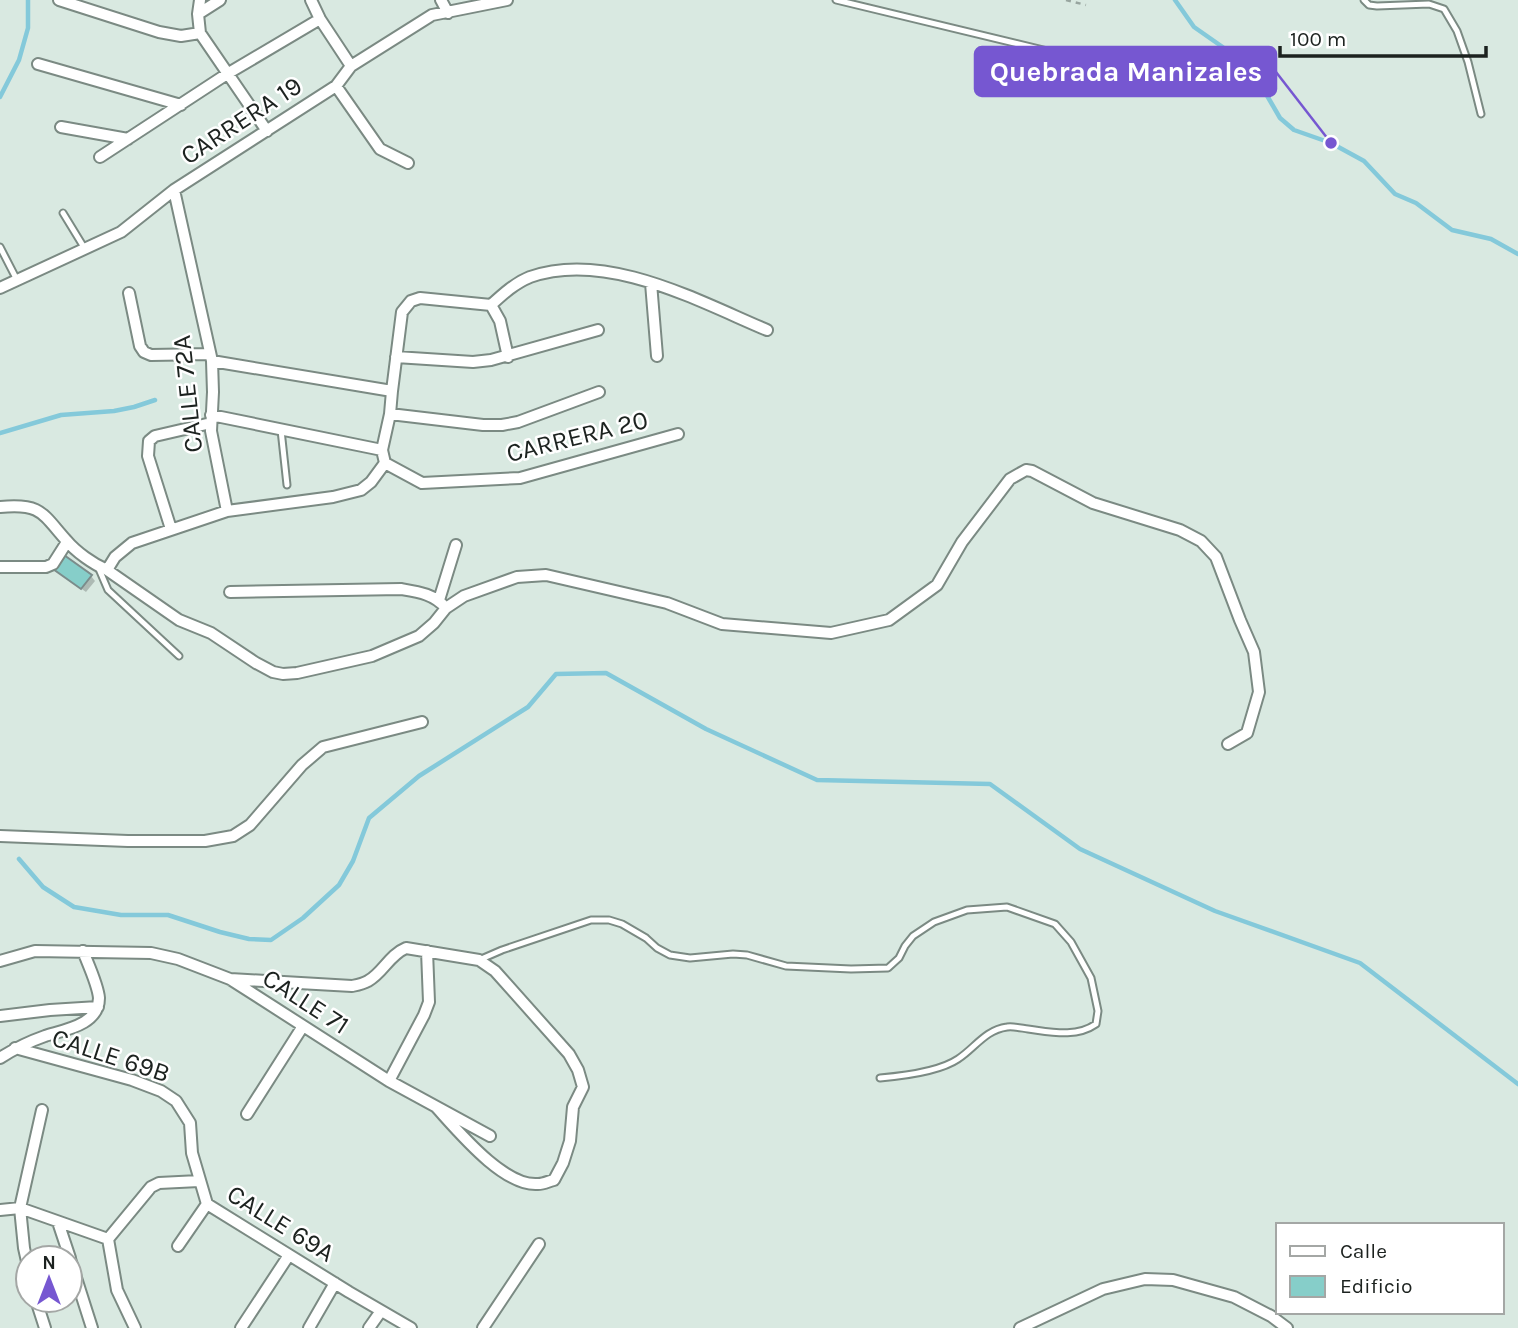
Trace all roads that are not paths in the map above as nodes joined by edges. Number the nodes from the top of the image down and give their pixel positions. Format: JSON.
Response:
{"nodes":[{"id":1,"x":60,"y":0,"type":"edge"},
{"id":2,"x":200,"y":0,"type":"edge"},
{"id":3,"x":220,"y":0,"type":"edge"},
{"id":4,"x":310,"y":0,"type":"edge"},
{"id":5,"x":441,"y":0,"type":"edge"},
{"id":6,"x":507,"y":0,"type":"edge"},
{"id":7,"x":836,"y":0,"type":"edge"},
{"id":8,"x":871,"y":0,"type":"edge"},
{"id":9,"x":1364,"y":0,"type":"edge"},
{"id":10,"x":869,"y":7,"type":"junction"},
{"id":11,"x":198,"y":13,"type":"junction"},
{"id":12,"x":448,"y":13,"type":"junction"},
{"id":13,"x":320,"y":19,"type":"junction"},
{"id":14,"x":201,"y":33,"type":"junction"},
{"id":15,"x":1093,"y":62,"type":"dead end"},
{"id":16,"x":38,"y":64,"type":"dead end"},
{"id":17,"x":351,"y":66,"type":"junction"},
{"id":18,"x":227,"y":74,"type":"junction"},
{"id":19,"x":336,"y":86,"type":"junction"},
{"id":20,"x":181,"y":104,"type":"junction"},
{"id":21,"x":1481,"y":114,"type":"dead end"},
{"id":22,"x":61,"y":127,"type":"dead end"},
{"id":23,"x":267,"y":131,"type":"junction"},
{"id":24,"x":128,"y":139,"type":"junction"},
{"id":25,"x":100,"y":157,"type":"dead end"},
{"id":26,"x":408,"y":163,"type":"dead end"},
{"id":27,"x":174,"y":190,"type":"junction"},
{"id":28,"x":63,"y":213,"type":"dead end"},
{"id":29,"x":0,"y":247,"type":"edge"},
{"id":30,"x":85,"y":249,"type":"junction"},
{"id":31,"x":17,"y":280,"type":"junction"},
{"id":32,"x":651,"y":282,"type":"junction"},
{"id":33,"x":0,"y":288,"type":"edge"},
{"id":34,"x":129,"y":293,"type":"dead end"},
{"id":35,"x":491,"y":305,"type":"junction"},
{"id":36,"x":598,"y":330,"type":"dead end"},
{"id":37,"x":767,"y":330,"type":"dead end"},
{"id":38,"x":657,"y":356,"type":"dead end"},
{"id":39,"x":396,"y":357,"type":"junction"},
{"id":40,"x":508,"y":357,"type":"junction"},
{"id":41,"x":211,"y":358,"type":"junction"},
{"id":42,"x":392,"y":391,"type":"junction"},
{"id":43,"x":599,"y":391,"type":"dead end"},
{"id":44,"x":390,"y":414,"type":"junction"},
{"id":45,"x":211,"y":419,"type":"junction"},
{"id":46,"x":281,"y":430,"type":"junction"},
{"id":47,"x":678,"y":434,"type":"dead end"},
{"id":48,"x":382,"y":450,"type":"junction"},
{"id":49,"x":385,"y":463,"type":"junction"},
{"id":50,"x":287,"y":485,"type":"dead end"},
{"id":51,"x":0,"y":507,"type":"edge"},
{"id":52,"x":227,"y":511,"type":"junction"},
{"id":53,"x":171,"y":529,"type":"junction"},
{"id":54,"x":67,"y":542,"type":"junction"},
{"id":55,"x":456,"y":545,"type":"dead end"},
{"id":56,"x":0,"y":567,"type":"edge"},
{"id":57,"x":102,"y":568,"type":"junction"},
{"id":58,"x":230,"y":592,"type":"dead end"},
{"id":59,"x":442,"y":604,"type":"junction"},
{"id":60,"x":180,"y":656,"type":"dead end"},
{"id":61,"x":422,"y":722,"type":"dead end"},
{"id":62,"x":1228,"y":744,"type":"dead end"},
{"id":63,"x":0,"y":836,"type":"edge"},
{"id":64,"x":83,"y":951,"type":"junction"},
{"id":65,"x":427,"y":951,"type":"junction"},
{"id":66,"x":479,"y":960,"type":"junction"},
{"id":67,"x":0,"y":961,"type":"edge"},
{"id":68,"x":230,"y":979,"type":"junction"},
{"id":69,"x":98,"y":1007,"type":"junction"},
{"id":70,"x":0,"y":1016,"type":"edge"},
{"id":71,"x":303,"y":1026,"type":"junction"},
{"id":72,"x":15,"y":1048,"type":"junction"},
{"id":73,"x":0,"y":1058,"type":"edge"},
{"id":74,"x":880,"y":1078,"type":"dead end"},
{"id":75,"x":389,"y":1081,"type":"junction"},
{"id":76,"x":438,"y":1108,"type":"junction"},
{"id":77,"x":42,"y":1111,"type":"dead end"},
{"id":78,"x":185,"y":1114,"type":"joint"},
{"id":79,"x":247,"y":1114,"type":"dead end"},
{"id":80,"x":490,"y":1136,"type":"dead end"},
{"id":81,"x":199,"y":1181,"type":"junction"},
{"id":82,"x":207,"y":1204,"type":"junction"},
{"id":83,"x":20,"y":1208,"type":"junction"},
{"id":84,"x":0,"y":1210,"type":"edge"},
{"id":85,"x":58,"y":1222,"type":"junction"},
{"id":86,"x":108,"y":1239,"type":"junction"},
{"id":87,"x":24,"y":1244,"type":"edge"},
{"id":88,"x":65,"y":1244,"type":"edge"},
{"id":89,"x":540,"y":1244,"type":"dead end"},
{"id":90,"x":178,"y":1246,"type":"dead end"},
{"id":91,"x":289,"y":1255,"type":"junction"},
{"id":92,"x":335,"y":1283,"type":"junction"},
{"id":93,"x":84,"y":1303,"type":"edge"},
{"id":94,"x":381,"y":1311,"type":"junction"},
{"id":95,"x":92,"y":1328,"type":"edge"},
{"id":96,"x":135,"y":1328,"type":"edge"},
{"id":97,"x":241,"y":1328,"type":"edge"},
{"id":98,"x":309,"y":1328,"type":"edge"},
{"id":99,"x":369,"y":1328,"type":"edge"},
{"id":100,"x":411,"y":1328,"type":"edge"},
{"id":101,"x":483,"y":1328,"type":"edge"},
{"id":102,"x":1020,"y":1328,"type":"edge"},
{"id":103,"x":1287,"y":1328,"type":"edge"}],
"edges":[{"from":1,"to":14,"type":"street"},
{"from":2,"to":11,"type":"street"},
{"from":3,"to":11,"type":"street"},
{"from":4,"to":13,"type":"street"},
{"from":5,"to":12,"type":"street"},
{"from":6,"to":12,"type":"street","name":"CARRERA 19"},
{"from":7,"to":10,"type":"lane"},
{"from":8,"to":10,"type":"lane"},
{"from":9,"to":21,"type":"lane"},
{"from":10,"to":15,"type":"lane"},
{"from":11,"to":14,"type":"street"},
{"from":12,"to":17,"type":"street","name":"CARRERA 19"},
{"from":13,"to":17,"type":"street"},
{"from":13,"to":18,"type":"street"},
{"from":14,"to":18,"type":"street"},
{"from":16,"to":20,"type":"street"},
{"from":17,"to":19,"type":"street","name":"CARRERA 19"},
{"from":18,"to":20,"type":"street"},
{"from":18,"to":23,"type":"street"},
{"from":19,"to":23,"type":"street","name":"CARRERA 19"},
{"from":19,"to":26,"type":"street"},
{"from":20,"to":24,"type":"street"},
{"from":22,"to":24,"type":"street"},
{"from":23,"to":27,"type":"street","name":"CARRERA 19"},
{"from":24,"to":25,"type":"street"},
{"from":27,"to":30,"type":"street","name":"CARRERA 19"},
{"from":27,"to":41,"type":"street","name":"CALLE 72A"},
{"from":28,"to":30,"type":"lane"},
{"from":29,"to":31,"type":"lane"},
{"from":30,"to":31,"type":"street","name":"CARRERA 19"},
{"from":31,"to":33,"type":"street","name":"CARRERA 19"},
{"from":32,"to":35,"type":"street"},
{"from":32,"to":37,"type":"street"},
{"from":32,"to":38,"type":"street"},
{"from":34,"to":41,"type":"street"},
{"from":35,"to":39,"type":"street"},
{"from":35,"to":40,"type":"street"},
{"from":36,"to":40,"type":"street"},
{"from":39,"to":40,"type":"street"},
{"from":39,"to":42,"type":"street"},
{"from":41,"to":42,"type":"street"},
{"from":41,"to":45,"type":"street","name":"CALLE 72A"},
{"from":42,"to":44,"type":"street"},
{"from":43,"to":44,"type":"street"},
{"from":44,"to":48,"type":"street"},
{"from":45,"to":46,"type":"street"},
{"from":45,"to":52,"type":"street","name":"CALLE 72A"},
{"from":45,"to":53,"type":"street"},
{"from":46,"to":48,"type":"street"},
{"from":46,"to":50,"type":"lane"},
{"from":47,"to":49,"type":"street","name":"CARRERA 20"},
{"from":48,"to":49,"type":"street"},
{"from":49,"to":52,"type":"street"},
{"from":51,"to":54,"type":"street"},
{"from":52,"to":53,"type":"street"},
{"from":53,"to":57,"type":"street"},
{"from":54,"to":56,"type":"street"},
{"from":54,"to":57,"type":"street"},
{"from":55,"to":59,"type":"street"},
{"from":57,"to":59,"type":"street"},
{"from":57,"to":60,"type":"lane"},
{"from":58,"to":59,"type":"street"},
{"from":59,"to":62,"type":"street"},
{"from":61,"to":63,"type":"street"},
{"from":64,"to":67,"type":"street","name":"CALLE 71"},
{"from":64,"to":68,"type":"street","name":"CALLE 71"},
{"from":64,"to":69,"type":"street"},
{"from":65,"to":66,"type":"street"},
{"from":65,"to":68,"type":"street"},
{"from":65,"to":75,"type":"street"},
{"from":66,"to":74,"type":"lane"},
{"from":66,"to":76,"type":"street"},
{"from":68,"to":71,"type":"street","name":"CALLE 71"},
{"from":69,"to":70,"type":"street"},
{"from":69,"to":72,"type":"street"},
{"from":71,"to":75,"type":"street","name":"CALLE 71"},
{"from":71,"to":79,"type":"street"},
{"from":72,"to":73,"type":"street"},
{"from":72,"to":78,"type":"street","name":"CALLE 69B"},
{"from":75,"to":76,"type":"street","name":"CALLE 71"},
{"from":76,"to":80,"type":"street","name":"CALLE 71"},
{"from":77,"to":83,"type":"street"},
{"from":78,"to":81,"type":"street","name":"CALLE 69A"},
{"from":81,"to":82,"type":"street","name":"CALLE 69A"},
{"from":81,"to":86,"type":"street"},
{"from":82,"to":90,"type":"street"},
{"from":82,"to":91,"type":"street","name":"CALLE 69A"},
{"from":83,"to":84,"type":"street"},
{"from":83,"to":85,"type":"street"},
{"from":83,"to":87,"type":"street"},
{"from":85,"to":86,"type":"street"},
{"from":85,"to":88,"type":"street"},
{"from":86,"to":96,"type":"street"},
{"from":89,"to":101,"type":"street"},
{"from":91,"to":92,"type":"street","name":"CALLE 69A"},
{"from":91,"to":97,"type":"street"},
{"from":92,"to":94,"type":"street","name":"CALLE 69A"},
{"from":92,"to":98,"type":"street"},
{"from":93,"to":95,"type":"street"},
{"from":94,"to":99,"type":"street"},
{"from":94,"to":100,"type":"street","name":"CALLE 69A"},
{"from":102,"to":103,"type":"street"}]}
